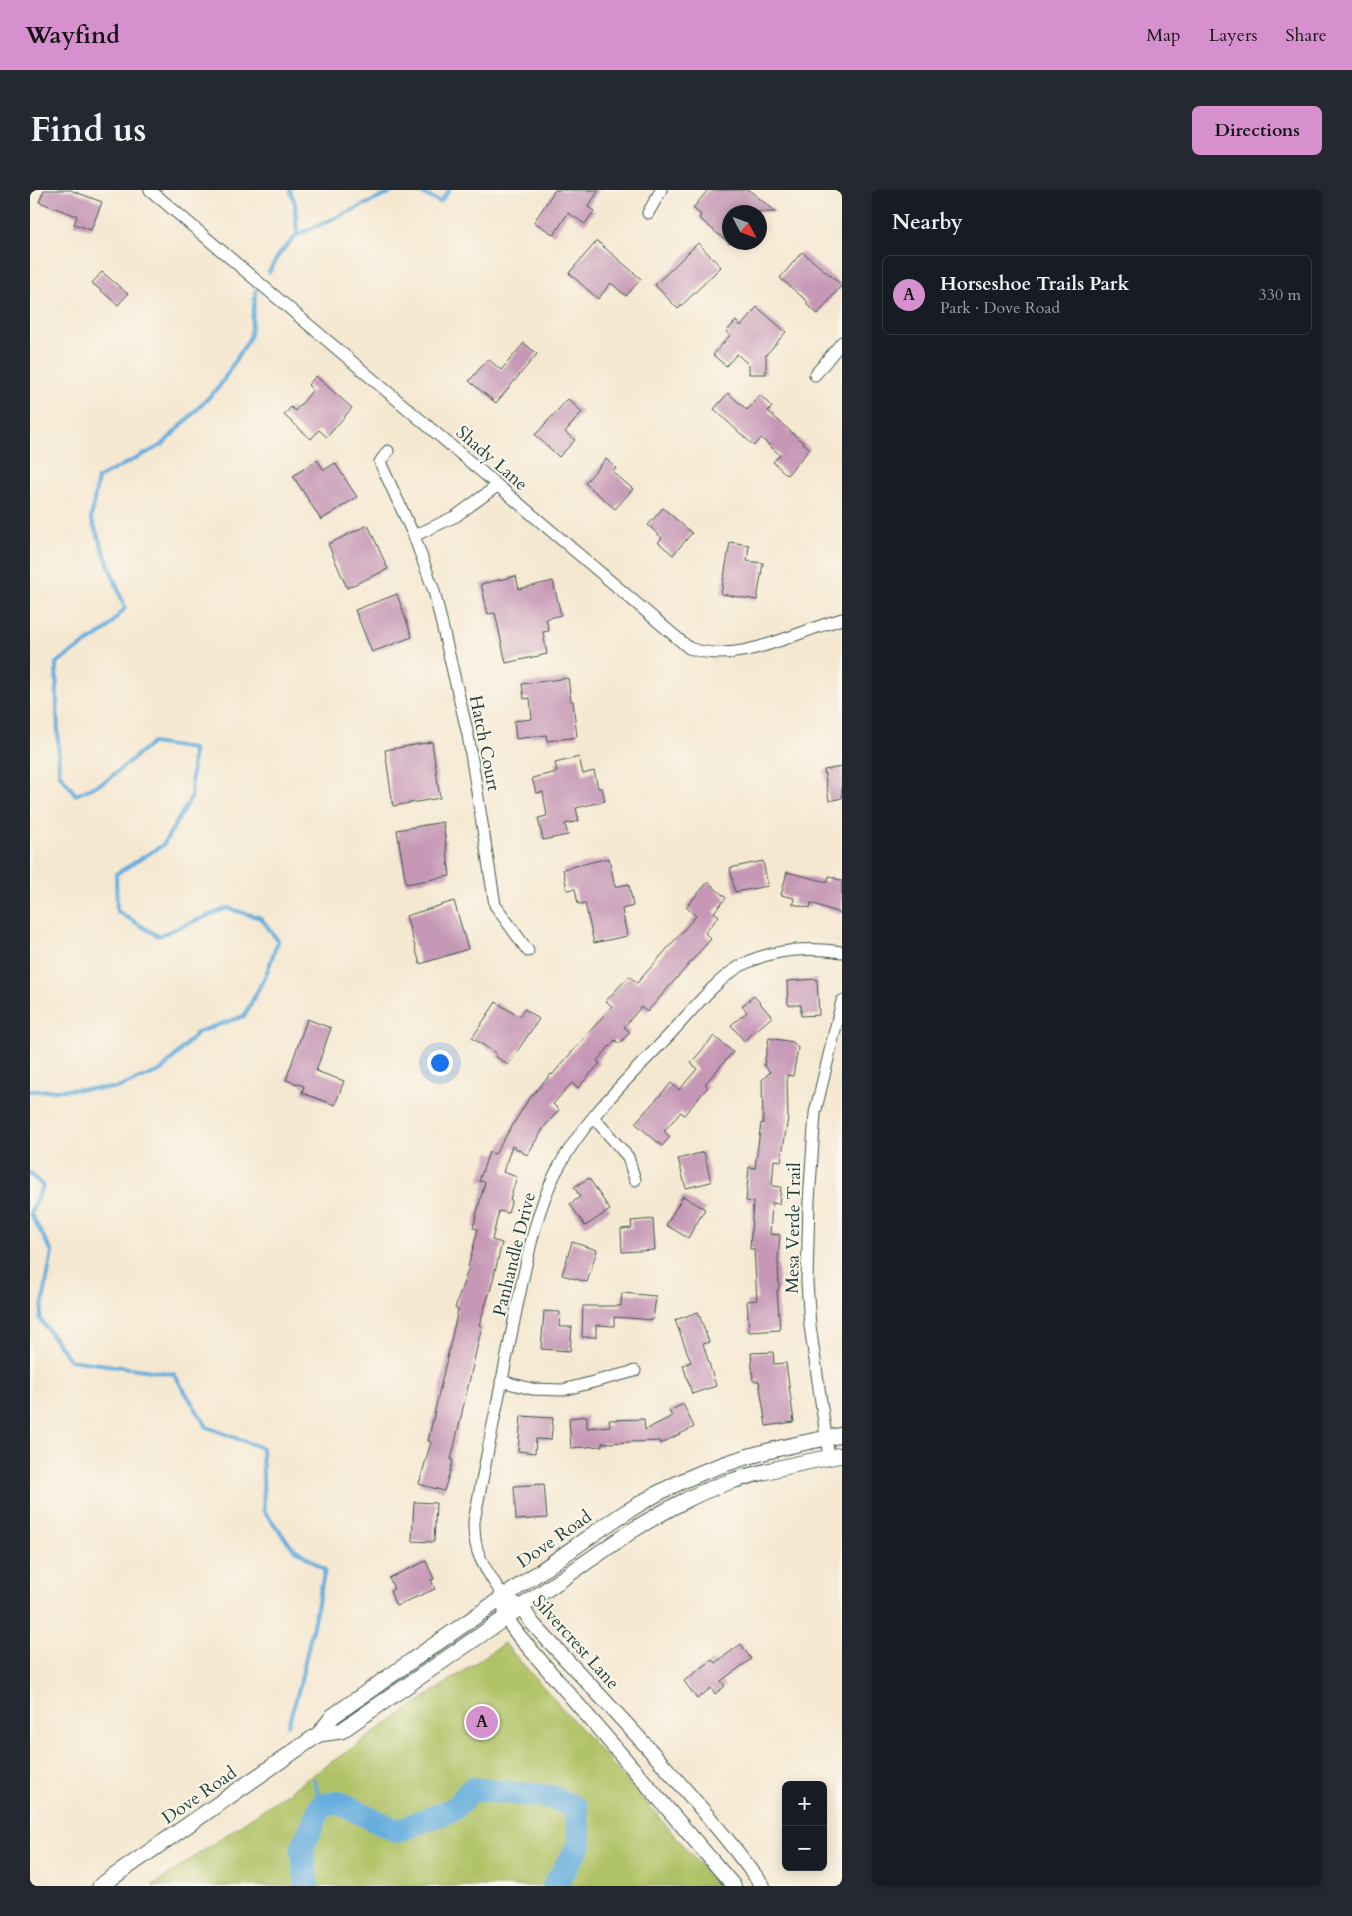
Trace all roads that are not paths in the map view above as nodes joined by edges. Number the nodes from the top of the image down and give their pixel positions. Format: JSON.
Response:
{"nodes":[{"id":1,"x":150,"y":190,"type":"edge"},
{"id":2,"x":661,"y":190,"type":"edge"},
{"id":3,"x":648,"y":213,"type":"dead end"},
{"id":4,"x":842,"y":342,"type":"edge"},
{"id":5,"x":814,"y":375,"type":"dead end"},
{"id":6,"x":388,"y":452,"type":"dead end"},
{"id":7,"x":497,"y":486,"type":"junction"},
{"id":8,"x":414,"y":536,"type":"junction"},
{"id":9,"x":842,"y":619,"type":"edge"},
{"id":10,"x":528,"y":951,"type":"dead end"},
{"id":11,"x":842,"y":952,"type":"edge"},
{"id":12,"x":842,"y":1001,"type":"edge"},
{"id":13,"x":594,"y":1118,"type":"junction"},
{"id":14,"x":635,"y":1180,"type":"dead end"},
{"id":15,"x":635,"y":1371,"type":"dead end"},
{"id":16,"x":501,"y":1382,"type":"junction"},
{"id":17,"x":842,"y":1435,"type":"edge"},
{"id":18,"x":826,"y":1438,"type":"junction"},
{"id":19,"x":836,"y":1456,"type":"edge"},
{"id":20,"x":504,"y":1597,"type":"junction"},
{"id":21,"x":522,"y":1608,"type":"junction"},
{"id":22,"x":506,"y":1618,"type":"junction"},
{"id":23,"x":319,"y":1734,"type":"junction"},
{"id":24,"x":100,"y":1886,"type":"edge"},
{"id":25,"x":734,"y":1886,"type":"edge"},
{"id":26,"x":763,"y":1886,"type":"edge"}],
"edges":[{"from":1,"to":7,"type":"street","name":"Shady Lane"},
{"from":2,"to":3,"type":"street"},
{"from":4,"to":5,"type":"street"},
{"from":6,"to":8,"type":"street","name":"Hatch Court"},
{"from":7,"to":8,"type":"street"},
{"from":7,"to":9,"type":"street","name":"Shady Lane"},
{"from":8,"to":10,"type":"street","name":"Hatch Court"},
{"from":11,"to":13,"type":"street","name":"Panhandle Drive"},
{"from":12,"to":18,"type":"street","name":"Mesa Verde Trail"},
{"from":13,"to":14,"type":"street"},
{"from":13,"to":16,"type":"street","name":"Panhandle Drive"},
{"from":15,"to":16,"type":"street"},
{"from":16,"to":20,"type":"street","name":"Panhandle Drive"},
{"from":17,"to":18,"type":"main road","name":"Dove Road"},
{"from":18,"to":19,"type":"street","name":"Mesa Verde Trail"},
{"from":18,"to":20,"type":"main road","name":"Dove Road"},
{"from":19,"to":21,"type":"main road","name":"Dove Road"},
{"from":20,"to":21,"type":"street","name":"Silvercrest Lane"},
{"from":20,"to":22,"type":"street","name":"Silvercrest Lane"},
{"from":20,"to":23,"type":"main road","name":"Dove Road"},
{"from":21,"to":22,"type":"main road","name":"Dove Road"},
{"from":21,"to":26,"type":"street","name":"Silvercrest Lane"},
{"from":22,"to":23,"type":"main road","name":"Dove Road"},
{"from":22,"to":25,"type":"street","name":"Silvercrest Lane"},
{"from":23,"to":24,"type":"main road","name":"Dove Road"}]}
